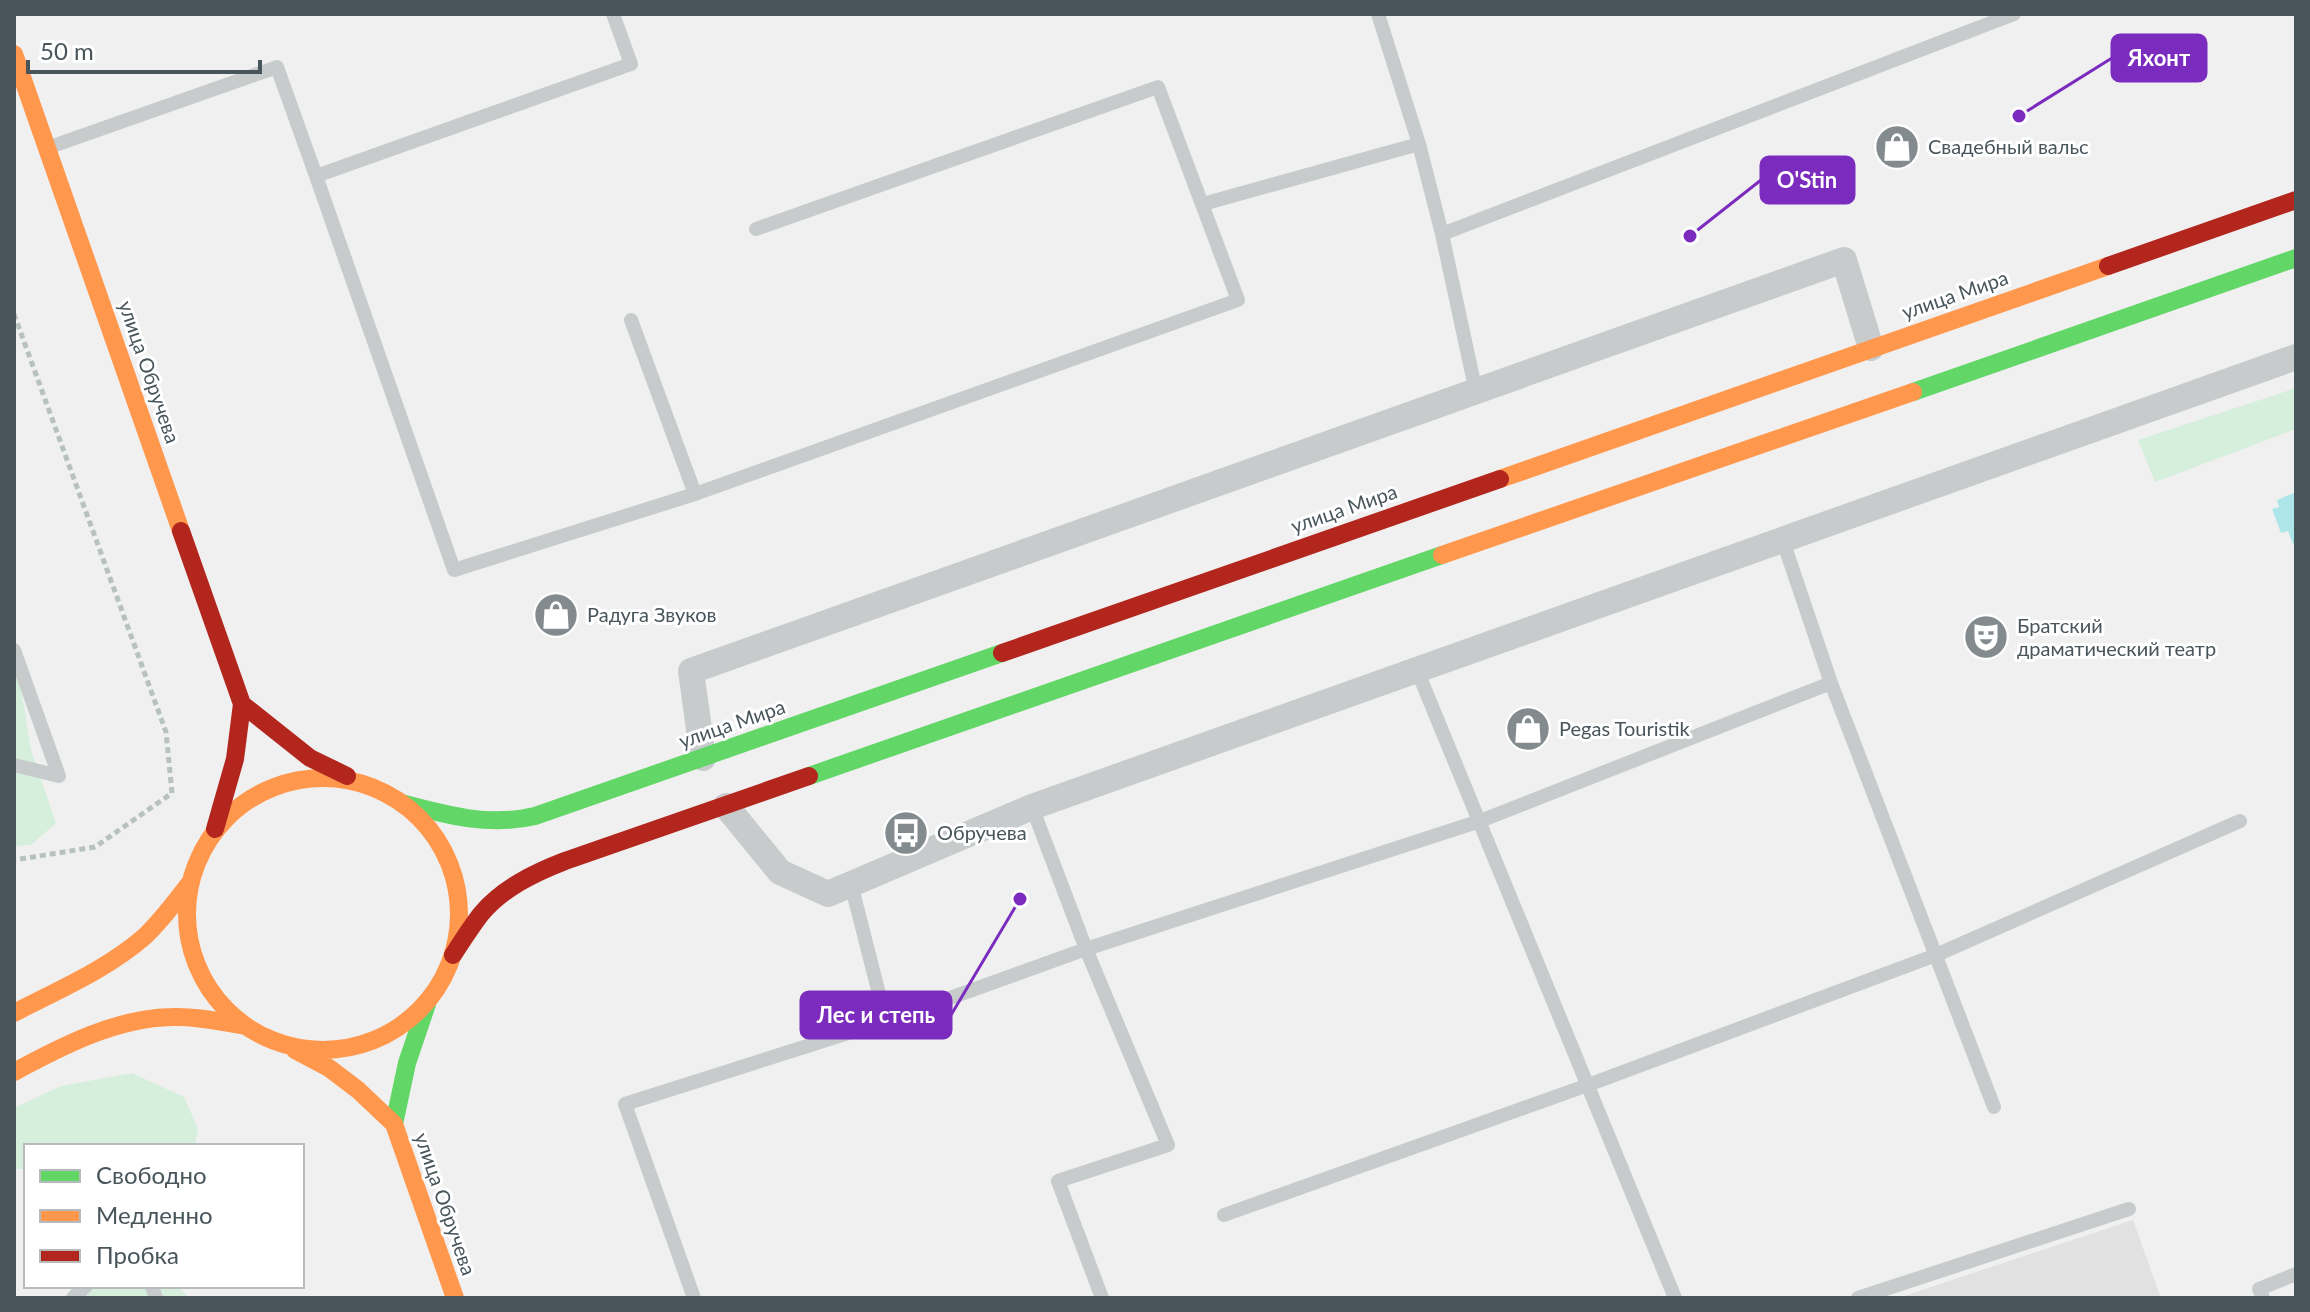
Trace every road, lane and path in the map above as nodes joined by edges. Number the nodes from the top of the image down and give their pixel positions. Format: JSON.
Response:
{"nodes":[{"id":1,"x":613,"y":14,"type":"edge"},
{"id":2,"x":1378,"y":14,"type":"edge"},
{"id":3,"x":2014,"y":14,"type":"edge"},
{"id":4,"x":14,"y":54,"type":"edge"},
{"id":5,"x":1419,"y":144,"type":"junction"},
{"id":6,"x":46,"y":148,"type":"junction"},
{"id":7,"x":316,"y":176,"type":"junction"},
{"id":8,"x":2296,"y":200,"type":"edge"},
{"id":9,"x":1203,"y":204,"type":"junction"},
{"id":10,"x":756,"y":229,"type":"dead end"},
{"id":11,"x":1442,"y":234,"type":"junction"},
{"id":12,"x":2296,"y":258,"type":"edge"},
{"id":13,"x":14,"y":314,"type":"edge"},
{"id":14,"x":631,"y":320,"type":"dead end"},
{"id":15,"x":1871,"y":348,"type":"junction"},
{"id":16,"x":2296,"y":357,"type":"edge"},
{"id":17,"x":1476,"y":392,"type":"junction"},
{"id":18,"x":695,"y":494,"type":"junction"},
{"id":19,"x":1783,"y":541,"type":"junction"},
{"id":20,"x":14,"y":650,"type":"edge"},
{"id":21,"x":1417,"y":670,"type":"junction"},
{"id":22,"x":1831,"y":683,"type":"junction"},
{"id":23,"x":242,"y":704,"type":"junction"},
{"id":24,"x":703,"y":758,"type":"junction"},
{"id":25,"x":14,"y":765,"type":"edge"},
{"id":26,"x":364,"y":784,"type":"junction"},
{"id":27,"x":401,"y":803,"type":"junction"},
{"id":28,"x":726,"y":806,"type":"junction"},
{"id":29,"x":1032,"y":807,"type":"junction"},
{"id":30,"x":1480,"y":821,"type":"junction"},
{"id":31,"x":2240,"y":821,"type":"dead end"},
{"id":32,"x":214,"y":831,"type":"junction"},
{"id":33,"x":14,"y":860,"type":"edge"},
{"id":34,"x":189,"y":884,"type":"junction"},
{"id":35,"x":851,"y":884,"type":"junction"},
{"id":36,"x":1086,"y":949,"type":"junction"},
{"id":37,"x":453,"y":955,"type":"junction"},
{"id":38,"x":1936,"y":955,"type":"junction"},
{"id":39,"x":428,"y":1000,"type":"junction"},
{"id":40,"x":14,"y":1013,"type":"edge"},
{"id":41,"x":886,"y":1021,"type":"junction"},
{"id":42,"x":246,"y":1026,"type":"junction"},
{"id":43,"x":287,"y":1046,"type":"junction"},
{"id":44,"x":14,"y":1072,"type":"edge"},
{"id":45,"x":1588,"y":1085,"type":"junction"},
{"id":46,"x":1994,"y":1107,"type":"dead end"},
{"id":47,"x":394,"y":1124,"type":"junction"},
{"id":48,"x":2129,"y":1209,"type":"dead end"},
{"id":49,"x":1224,"y":1215,"type":"dead end"},
{"id":50,"x":2296,"y":1274,"type":"edge"},
{"id":51,"x":455,"y":1298,"type":"edge"},
{"id":52,"x":694,"y":1298,"type":"edge"},
{"id":53,"x":1102,"y":1298,"type":"edge"},
{"id":54,"x":1675,"y":1298,"type":"edge"},
{"id":55,"x":1858,"y":1298,"type":"edge"},
{"id":56,"x":2263,"y":1298,"type":"edge"}],
"edges":[{"from":1,"to":7,"type":"lane"},
{"from":2,"to":5,"type":"lane"},
{"from":3,"to":11,"type":"lane"},
{"from":4,"to":6,"type":"main road","name":"улица Обручева"},
{"from":5,"to":9,"type":"lane"},
{"from":5,"to":11,"type":"lane"},
{"from":6,"to":7,"type":"lane"},
{"from":6,"to":23,"type":"main road","name":"улица Обручева"},
{"from":7,"to":18,"type":"lane"},
{"from":8,"to":15,"type":"main road","name":"улица Мира"},
{"from":9,"to":10,"type":"lane"},
{"from":9,"to":18,"type":"lane"},
{"from":11,"to":17,"type":"lane"},
{"from":12,"to":28,"type":"main road"},
{"from":13,"to":33,"type":"path"},
{"from":14,"to":18,"type":"lane"},
{"from":15,"to":17,"type":"street"},
{"from":15,"to":24,"type":"main road","name":"улица Мира"},
{"from":16,"to":19,"type":"street"},
{"from":17,"to":24,"type":"street"},
{"from":19,"to":21,"type":"street"},
{"from":19,"to":22,"type":"lane"},
{"from":20,"to":25,"type":"lane"},
{"from":21,"to":29,"type":"street"},
{"from":21,"to":30,"type":"lane"},
{"from":22,"to":30,"type":"lane"},
{"from":22,"to":38,"type":"lane"},
{"from":23,"to":26,"type":"main road"},
{"from":23,"to":32,"type":"main road","name":"улица Обручева"},
{"from":24,"to":27,"type":"main road","name":"улица Мира"},
{"from":26,"to":27,"type":"main road"},
{"from":26,"to":32,"type":"main road"},
{"from":27,"to":37,"type":"main road"},
{"from":28,"to":35,"type":"street"},
{"from":28,"to":37,"type":"main road"},
{"from":29,"to":35,"type":"street"},
{"from":29,"to":36,"type":"lane"},
{"from":30,"to":36,"type":"lane"},
{"from":30,"to":45,"type":"lane"},
{"from":31,"to":38,"type":"lane"},
{"from":32,"to":34,"type":"main road"},
{"from":34,"to":40,"type":"main road"},
{"from":34,"to":42,"type":"main road"},
{"from":35,"to":41,"type":"lane"},
{"from":36,"to":41,"type":"lane"},
{"from":36,"to":53,"type":"lane"},
{"from":37,"to":39,"type":"main road"},
{"from":38,"to":45,"type":"lane"},
{"from":38,"to":46,"type":"lane"},
{"from":39,"to":43,"type":"main road"},
{"from":39,"to":47,"type":"main road","name":"улица Обручева"},
{"from":41,"to":52,"type":"lane"},
{"from":42,"to":43,"type":"main road"},
{"from":42,"to":44,"type":"main road"},
{"from":43,"to":47,"type":"main road","name":"улица Обручева"},
{"from":45,"to":49,"type":"lane"},
{"from":45,"to":54,"type":"lane"},
{"from":47,"to":51,"type":"main road","name":"улица Обручева"},
{"from":48,"to":55,"type":"lane"},
{"from":50,"to":56,"type":"lane"}]}
